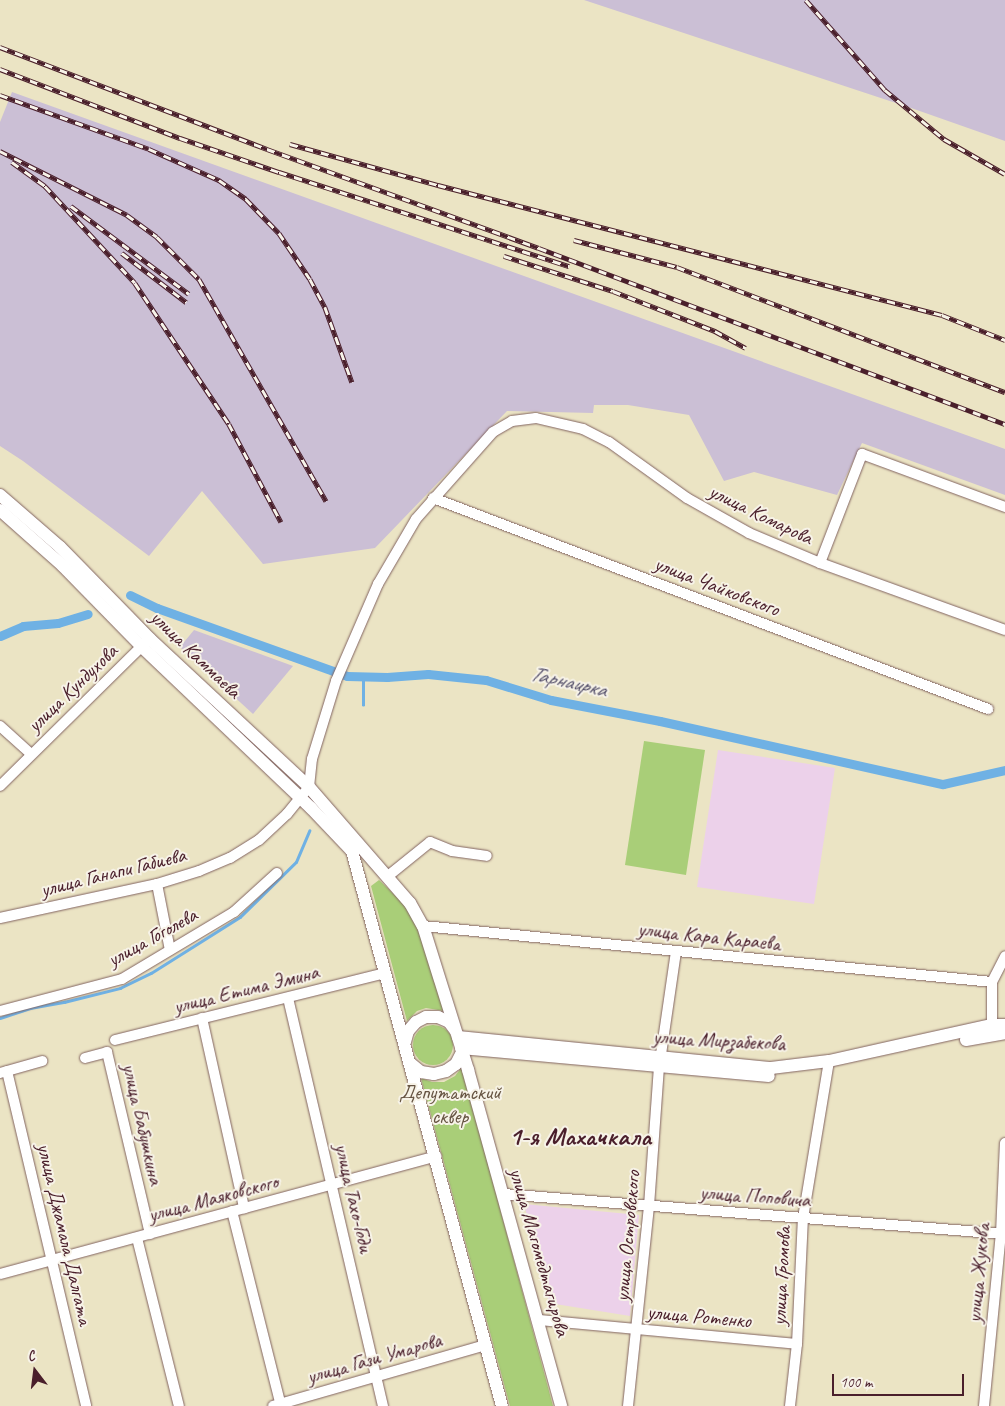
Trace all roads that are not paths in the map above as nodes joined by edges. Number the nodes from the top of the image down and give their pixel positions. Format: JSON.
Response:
{"nodes":[{"id":1,"x":0,"y":495,"type":"edge"},
{"id":2,"x":433,"y":498,"type":"junction"},
{"id":3,"x":1005,"y":507,"type":"edge"},
{"id":4,"x":0,"y":510,"type":"edge"},
{"id":5,"x":820,"y":563,"type":"junction"},
{"id":6,"x":1005,"y":630,"type":"edge"},
{"id":7,"x":146,"y":643,"type":"junction"},
{"id":8,"x":988,"y":709,"type":"dead end"},
{"id":9,"x":0,"y":726,"type":"edge"},
{"id":10,"x":31,"y":754,"type":"junction"},
{"id":11,"x":0,"y":786,"type":"edge"},
{"id":12,"x":305,"y":792,"type":"junction"},
{"id":13,"x":356,"y":849,"type":"junction"},
{"id":14,"x":488,"y":856,"type":"dead end"},
{"id":15,"x":277,"y":873,"type":"dead end"},
{"id":16,"x":388,"y":876,"type":"junction"},
{"id":17,"x":157,"y":884,"type":"junction"},
{"id":18,"x":0,"y":918,"type":"edge"},
{"id":19,"x":423,"y":926,"type":"junction"},
{"id":20,"x":170,"y":950,"type":"junction"},
{"id":21,"x":676,"y":951,"type":"junction"},
{"id":22,"x":1005,"y":956,"type":"edge"},
{"id":23,"x":386,"y":973,"type":"junction"},
{"id":24,"x":992,"y":982,"type":"junction"},
{"id":25,"x":288,"y":998,"type":"junction"},
{"id":26,"x":0,"y":1011,"type":"edge"},
{"id":27,"x":202,"y":1018,"type":"junction"},
{"id":28,"x":1005,"y":1024,"type":"edge"},
{"id":29,"x":992,"y":1025,"type":"junction"},
{"id":30,"x":1005,"y":1033,"type":"edge"},
{"id":31,"x":115,"y":1040,"type":"dead end"},
{"id":32,"x":405,"y":1042,"type":"junction"},
{"id":33,"x":459,"y":1042,"type":"junction"},
{"id":34,"x":85,"y":1058,"type":"dead end"},
{"id":35,"x":42,"y":1061,"type":"dead end"},
{"id":36,"x":660,"y":1063,"type":"junction"},
{"id":37,"x":411,"y":1064,"type":"junction"},
{"id":38,"x":829,"y":1064,"type":"junction"},
{"id":39,"x":3,"y":1072,"type":"edge"},
{"id":40,"x":1005,"y":1143,"type":"edge"},
{"id":41,"x":436,"y":1156,"type":"junction"},
{"id":42,"x":333,"y":1185,"type":"junction"},
{"id":43,"x":503,"y":1194,"type":"junction"},
{"id":44,"x":648,"y":1206,"type":"junction"},
{"id":45,"x":244,"y":1208,"type":"junction"},
{"id":46,"x":232,"y":1212,"type":"junction"},
{"id":47,"x":803,"y":1218,"type":"junction"},
{"id":48,"x":150,"y":1234,"type":"junction"},
{"id":49,"x":1003,"y":1234,"type":"edge"},
{"id":50,"x":136,"y":1238,"type":"junction"},
{"id":51,"x":53,"y":1260,"type":"junction"},
{"id":52,"x":0,"y":1274,"type":"edge"},
{"id":53,"x":539,"y":1320,"type":"junction"},
{"id":54,"x":637,"y":1329,"type":"junction"},
{"id":55,"x":797,"y":1344,"type":"junction"},
{"id":56,"x":486,"y":1345,"type":"junction"},
{"id":57,"x":376,"y":1378,"type":"junction"},
{"id":58,"x":278,"y":1405,"type":"edge"},
{"id":59,"x":86,"y":1406,"type":"edge"},
{"id":60,"x":179,"y":1406,"type":"edge"},
{"id":61,"x":383,"y":1406,"type":"edge"},
{"id":62,"x":502,"y":1406,"type":"edge"},
{"id":63,"x":561,"y":1406,"type":"edge"},
{"id":64,"x":628,"y":1406,"type":"edge"},
{"id":65,"x":790,"y":1406,"type":"edge"},
{"id":66,"x":984,"y":1406,"type":"edge"}],
"edges":[{"from":1,"to":7,"type":"main road","name":"улица Каммаева"},
{"from":2,"to":5,"type":"street","name":"улица Комарова"},
{"from":2,"to":8,"type":"street","name":"улица Чайковского"},
{"from":2,"to":12,"type":"street"},
{"from":3,"to":5,"type":"street"},
{"from":4,"to":7,"type":"main road","name":"улица Каммаева"},
{"from":5,"to":6,"type":"street","name":"улица Комарова"},
{"from":7,"to":10,"type":"street","name":"улица Кундухова"},
{"from":7,"to":12,"type":"main road","name":"улица Каммаева"},
{"from":9,"to":10,"type":"street"},
{"from":10,"to":11,"type":"street","name":"улица Кундухова"},
{"from":12,"to":13,"type":"main road","name":"улица Каммаева"},
{"from":12,"to":17,"type":"street","name":"улица Ганапи Габиева"},
{"from":13,"to":16,"type":"main road","name":"улица Магомедтагирова"},
{"from":13,"to":23,"type":"main road"},
{"from":14,"to":16,"type":"street"},
{"from":15,"to":20,"type":"street","name":"улица Гоголева"},
{"from":16,"to":19,"type":"main road","name":"улица Магомедтагирова"},
{"from":17,"to":18,"type":"street","name":"улица Ганапи Габиева"},
{"from":17,"to":20,"type":"street"},
{"from":19,"to":21,"type":"street","name":"улица Кара Караева"},
{"from":19,"to":33,"type":"main road","name":"улица Магомедтагирова"},
{"from":20,"to":26,"type":"street","name":"улица Гоголева"},
{"from":21,"to":24,"type":"street","name":"улица Кара Караева"},
{"from":21,"to":36,"type":"street","name":"улица Островского"},
{"from":22,"to":24,"type":"street"},
{"from":23,"to":25,"type":"street","name":"улица Етима Эмина"},
{"from":23,"to":32,"type":"main road"},
{"from":24,"to":29,"type":"street"},
{"from":25,"to":27,"type":"street","name":"улица Етима Эмина"},
{"from":25,"to":42,"type":"street","name":"улица Тахо-Годи"},
{"from":27,"to":31,"type":"street","name":"улица Етима Эмина"},
{"from":27,"to":45,"type":"street"},
{"from":28,"to":29,"type":"main road","name":"улица Мирзабекова"},
{"from":29,"to":38,"type":"main road","name":"улица Мирзабекова"},
{"from":30,"to":38,"type":"main road","name":"улица Мирзабекова"},
{"from":32,"to":33,"type":"main road"},
{"from":32,"to":37,"type":"main road"},
{"from":33,"to":36,"type":"main road","name":"улица Мирзабекова"},
{"from":33,"to":37,"type":"main road"},
{"from":33,"to":43,"type":"main road","name":"улица Магомедтагирова"},
{"from":34,"to":48,"type":"street","name":"улица Бабушкина"},
{"from":35,"to":39,"type":"street"},
{"from":36,"to":38,"type":"main road","name":"улица Мирзабекова"},
{"from":36,"to":44,"type":"street","name":"улица Островского"},
{"from":37,"to":41,"type":"main road"},
{"from":38,"to":47,"type":"street","name":"улица Громова"},
{"from":39,"to":51,"type":"street","name":"улица Джамала Далгата"},
{"from":40,"to":49,"type":"street","name":"улица Жукова"},
{"from":41,"to":42,"type":"street","name":"улица Маяковского"},
{"from":41,"to":56,"type":"main road"},
{"from":42,"to":45,"type":"street","name":"улица Маяковского"},
{"from":42,"to":57,"type":"street","name":"улица Тахо-Годи"},
{"from":43,"to":44,"type":"street","name":"улица Поповича"},
{"from":43,"to":53,"type":"main road","name":"улица Магомедтагирова"},
{"from":44,"to":47,"type":"street","name":"улица Поповича"},
{"from":44,"to":54,"type":"street","name":"улица Островского"},
{"from":45,"to":46,"type":"street","name":"улица Маяковского"},
{"from":46,"to":48,"type":"street","name":"улица Маяковского"},
{"from":46,"to":58,"type":"street"},
{"from":47,"to":49,"type":"street","name":"улица Поповича"},
{"from":47,"to":55,"type":"street","name":"улица Громова"},
{"from":48,"to":50,"type":"street","name":"улица Маяковского"},
{"from":49,"to":66,"type":"street","name":"улица Жукова"},
{"from":50,"to":51,"type":"street","name":"улица Маяковского"},
{"from":50,"to":60,"type":"street"},
{"from":51,"to":52,"type":"street","name":"улица Маяковского"},
{"from":51,"to":59,"type":"street","name":"улица Джамала Далгата"},
{"from":53,"to":54,"type":"street","name":"улица Ротенко"},
{"from":53,"to":63,"type":"main road","name":"улица Магомедтагирова"},
{"from":54,"to":55,"type":"street","name":"улица Ротенко"},
{"from":54,"to":64,"type":"street","name":"улица Островского"},
{"from":55,"to":65,"type":"street","name":"улица Громова"},
{"from":56,"to":57,"type":"street","name":"улица Гази Умарова"},
{"from":56,"to":62,"type":"main road"},
{"from":57,"to":58,"type":"street","name":"улица Гази Умарова"},
{"from":57,"to":61,"type":"street","name":"улица Тахо-Годи"}]}
